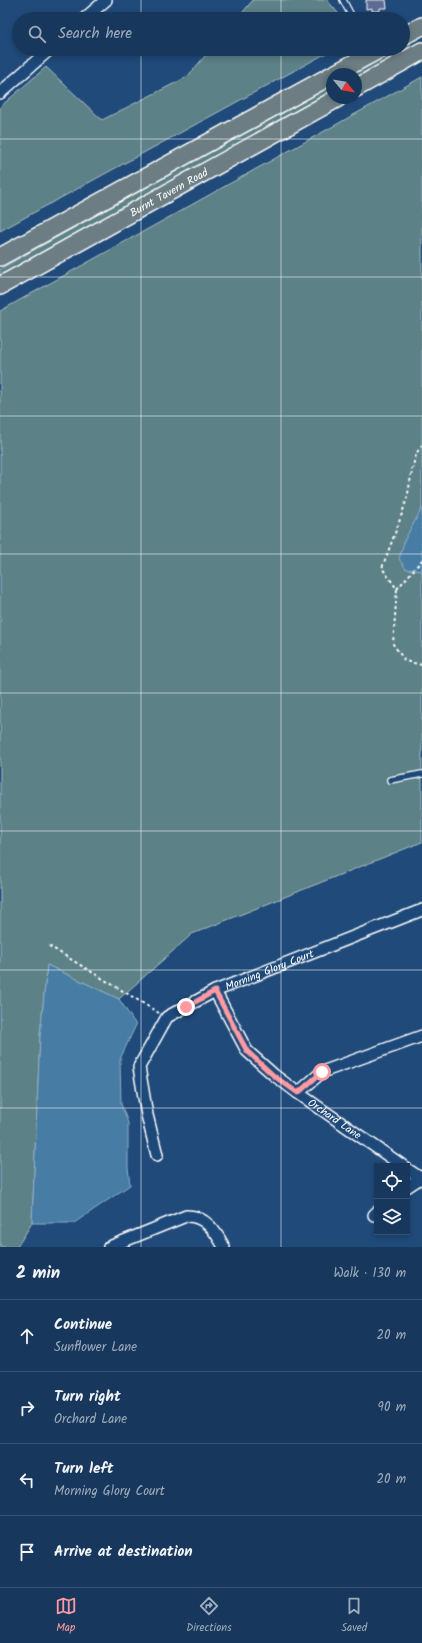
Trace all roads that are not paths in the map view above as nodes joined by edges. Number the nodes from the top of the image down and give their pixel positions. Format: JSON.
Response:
{"nodes":[{"id":1,"x":106,"y":0,"type":"edge"},
{"id":2,"x":343,"y":0,"type":"edge"},
{"id":3,"x":92,"y":12,"type":"edge"},
{"id":4,"x":349,"y":12,"type":"edge"},
{"id":5,"x":422,"y":26,"type":"edge"},
{"id":6,"x":410,"y":32,"type":"edge"},
{"id":7,"x":422,"y":51,"type":"edge"},
{"id":8,"x":42,"y":56,"type":"edge"},
{"id":9,"x":363,"y":56,"type":"edge"},
{"id":10,"x":344,"y":68,"type":"edge"},
{"id":11,"x":326,"y":79,"type":"edge"},
{"id":12,"x":362,"y":85,"type":"edge"},
{"id":13,"x":0,"y":93,"type":"edge"},
{"id":14,"x":327,"y":104,"type":"edge"},
{"id":15,"x":0,"y":257,"type":"edge"},
{"id":16,"x":0,"y":286,"type":"edge"},
{"id":17,"x":422,"y":774,"type":"edge"},
{"id":18,"x":390,"y":780,"type":"dead end"},
{"id":19,"x":422,"y":910,"type":"edge"},
{"id":20,"x":215,"y":991,"type":"junction"},
{"id":21,"x":422,"y":1036,"type":"edge"},
{"id":22,"x":298,"y":1093,"type":"junction"},
{"id":23,"x":157,"y":1155,"type":"dead end"},
{"id":24,"x":399,"y":1163,"type":"edge"},
{"id":25,"x":410,"y":1171,"type":"edge"},
{"id":26,"x":421,"y":1178,"type":"edge"},
{"id":27,"x":410,"y":1185,"type":"edge"},
{"id":28,"x":109,"y":1247,"type":"edge"},
{"id":29,"x":224,"y":1247,"type":"edge"}],
"edges":[{"from":1,"to":3,"type":"street"},
{"from":2,"to":4,"type":"lane"},
{"from":5,"to":6,"type":"main road"},
{"from":7,"to":12,"type":"main road"},
{"from":8,"to":13,"type":"street"},
{"from":9,"to":10,"type":"main road"},
{"from":11,"to":15,"type":"main road"},
{"from":14,"to":16,"type":"main road","name":"Burnt Tavern Road"},
{"from":17,"to":18,"type":"lane"},
{"from":19,"to":20,"type":"street","name":"Morning Glory Court"},
{"from":20,"to":22,"type":"street","name":"Orchard Lane"},
{"from":20,"to":23,"type":"street","name":"Morning Glory Court"},
{"from":21,"to":22,"type":"street"},
{"from":22,"to":24,"type":"street","name":"Orchard Lane"},
{"from":25,"to":26,"type":"street"},
{"from":26,"to":27,"type":"street"},
{"from":28,"to":29,"type":"street"}]}
